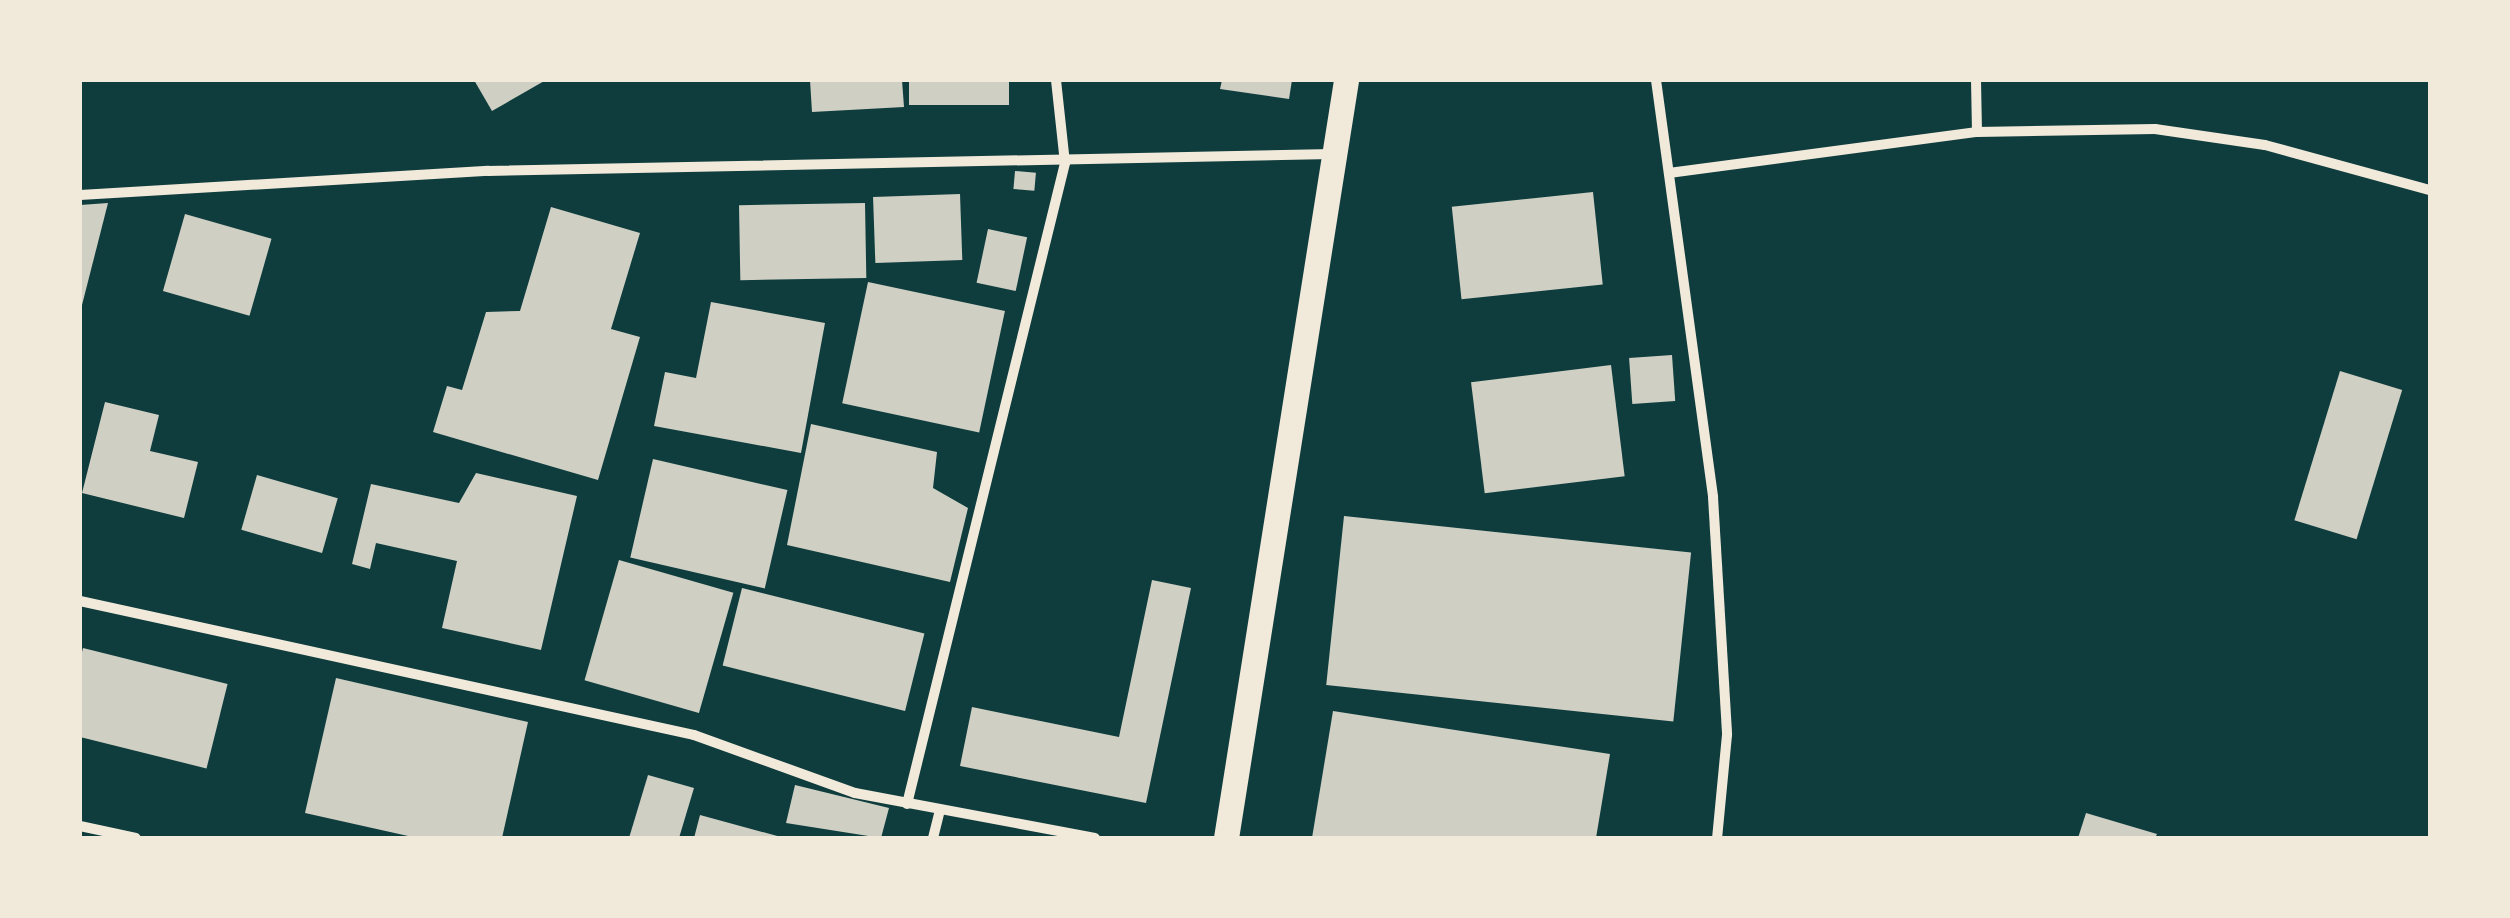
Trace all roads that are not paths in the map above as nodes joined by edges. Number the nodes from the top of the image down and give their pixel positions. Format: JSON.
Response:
{"nodes":[{"id":1,"x":1056,"y":80,"type":"edge"},
{"id":2,"x":1346,"y":80,"type":"edge"},
{"id":3,"x":1656,"y":80,"type":"edge"},
{"id":4,"x":1976,"y":80,"type":"edge"},
{"id":5,"x":1976,"y":132,"type":"junction"},
{"id":6,"x":1333,"y":154,"type":"junction"},
{"id":7,"x":1066,"y":163,"type":"junction"},
{"id":8,"x":1669,"y":173,"type":"junction"},
{"id":9,"x":2430,"y":190,"type":"edge"},
{"id":10,"x":80,"y":195,"type":"edge"},
{"id":11,"x":80,"y":600,"type":"edge"},
{"id":12,"x":907,"y":804,"type":"junction"},
{"id":13,"x":940,"y":810,"type":"junction"},
{"id":14,"x":80,"y":826,"type":"edge"},
{"id":15,"x":136,"y":838,"type":"edge"},
{"id":16,"x":933,"y":838,"type":"edge"},
{"id":17,"x":1095,"y":838,"type":"edge"},
{"id":18,"x":1226,"y":838,"type":"edge"},
{"id":19,"x":1717,"y":838,"type":"edge"}],
"edges":[{"from":1,"to":7,"type":"street"},
{"from":2,"to":6,"type":"main road"},
{"from":3,"to":8,"type":"street"},
{"from":4,"to":5,"type":"street"},
{"from":5,"to":8,"type":"street"},
{"from":5,"to":9,"type":"street"},
{"from":6,"to":7,"type":"street"},
{"from":6,"to":18,"type":"main road"},
{"from":7,"to":10,"type":"street"},
{"from":7,"to":12,"type":"street"},
{"from":8,"to":19,"type":"street"},
{"from":11,"to":12,"type":"street"},
{"from":12,"to":13,"type":"street"},
{"from":13,"to":16,"type":"street"},
{"from":13,"to":17,"type":"street"},
{"from":14,"to":15,"type":"street"}]}
